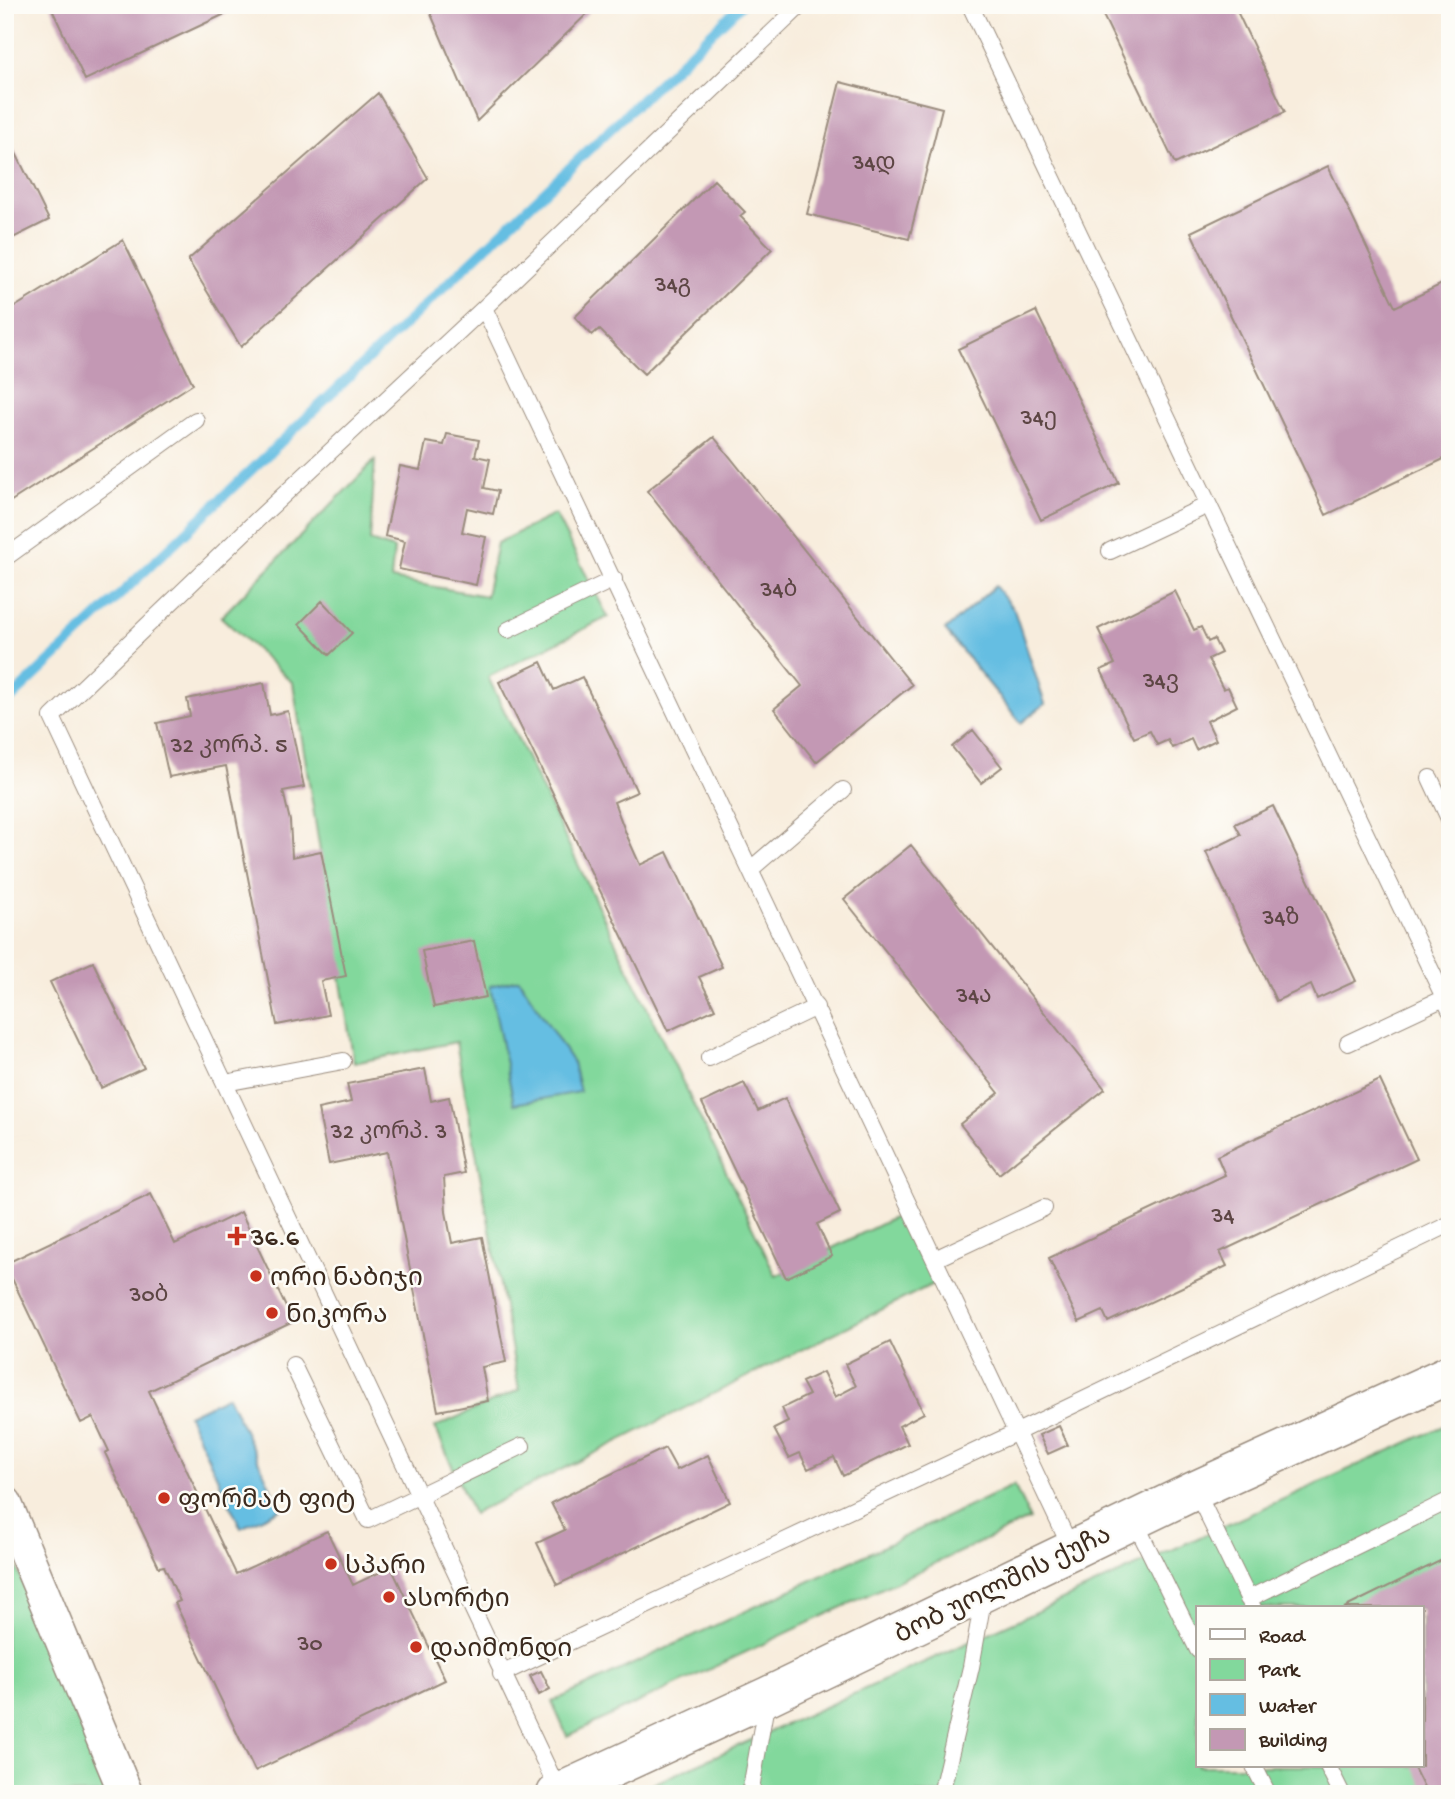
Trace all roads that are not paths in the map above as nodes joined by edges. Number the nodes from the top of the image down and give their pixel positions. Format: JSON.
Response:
{"nodes":[{"id":1,"x":801,"y":5,"type":"edge"},
{"id":2,"x":970,"y":5,"type":"edge"},
{"id":3,"x":484,"y":308,"type":"junction"},
{"id":4,"x":196,"y":420,"type":"dead end"},
{"id":5,"x":1208,"y":505,"type":"junction"},
{"id":6,"x":1110,"y":551,"type":"dead end"},
{"id":7,"x":5,"y":558,"type":"edge"},
{"id":8,"x":614,"y":579,"type":"junction"},
{"id":9,"x":508,"y":631,"type":"dead end"},
{"id":10,"x":1430,"y":778,"type":"dead end"},
{"id":11,"x":843,"y":790,"type":"dead end"},
{"id":12,"x":1450,"y":821,"type":"edge"},
{"id":13,"x":751,"y":869,"type":"junction"},
{"id":14,"x":1447,"y":1004,"type":"edge"},
{"id":15,"x":816,"y":1007,"type":"junction"},
{"id":16,"x":1348,"y":1043,"type":"dead end"},
{"id":17,"x":709,"y":1058,"type":"dead end"},
{"id":18,"x":343,"y":1061,"type":"dead end"},
{"id":19,"x":225,"y":1083,"type":"junction"},
{"id":20,"x":1044,"y":1208,"type":"dead end"},
{"id":21,"x":1450,"y":1224,"type":"edge"},
{"id":22,"x":936,"y":1259,"type":"junction"},
{"id":23,"x":293,"y":1365,"type":"dead end"},
{"id":24,"x":1450,"y":1374,"type":"edge"},
{"id":25,"x":1017,"y":1432,"type":"junction"},
{"id":26,"x":522,"y":1446,"type":"dead end"},
{"id":27,"x":1196,"y":1490,"type":"junction"},
{"id":28,"x":419,"y":1495,"type":"junction"},
{"id":29,"x":1450,"y":1500,"type":"edge"},
{"id":30,"x":5,"y":1503,"type":"edge"},
{"id":31,"x":1134,"y":1520,"type":"junction"},
{"id":32,"x":1072,"y":1550,"type":"junction"},
{"id":33,"x":985,"y":1592,"type":"junction"},
{"id":34,"x":1250,"y":1604,"type":"edge"},
{"id":35,"x":1196,"y":1646,"type":"edge"},
{"id":36,"x":501,"y":1674,"type":"junction"},
{"id":37,"x":768,"y":1696,"type":"junction"},
{"id":38,"x":1255,"y":1768,"type":"edge"},
{"id":39,"x":1329,"y":1768,"type":"edge"},
{"id":40,"x":557,"y":1793,"type":"edge"},
{"id":41,"x":126,"y":1794,"type":"edge"},
{"id":42,"x":750,"y":1794,"type":"edge"},
{"id":43,"x":942,"y":1794,"type":"edge"},
{"id":44,"x":1268,"y":1794,"type":"edge"},
{"id":45,"x":1342,"y":1794,"type":"edge"}],
"edges":[{"from":1,"to":3,"type":"lane"},
{"from":2,"to":5,"type":"lane"},
{"from":3,"to":8,"type":"lane"},
{"from":3,"to":19,"type":"lane"},
{"from":4,"to":7,"type":"lane"},
{"from":5,"to":6,"type":"lane"},
{"from":5,"to":14,"type":"lane"},
{"from":8,"to":9,"type":"lane"},
{"from":8,"to":13,"type":"lane"},
{"from":10,"to":12,"type":"lane"},
{"from":11,"to":13,"type":"lane"},
{"from":13,"to":15,"type":"lane"},
{"from":14,"to":16,"type":"lane"},
{"from":15,"to":17,"type":"lane"},
{"from":15,"to":22,"type":"lane"},
{"from":18,"to":19,"type":"lane"},
{"from":19,"to":28,"type":"lane"},
{"from":20,"to":22,"type":"lane"},
{"from":21,"to":25,"type":"lane"},
{"from":22,"to":25,"type":"lane"},
{"from":23,"to":28,"type":"lane"},
{"from":24,"to":27,"type":"street","name":"ბობ უოლშის ქუჩა"},
{"from":25,"to":32,"type":"lane"},
{"from":25,"to":36,"type":"lane"},
{"from":26,"to":28,"type":"lane"},
{"from":27,"to":31,"type":"street","name":"ბობ უოლშის ქუჩა"},
{"from":27,"to":34,"type":"lane"},
{"from":28,"to":36,"type":"lane"},
{"from":29,"to":34,"type":"lane"},
{"from":30,"to":41,"type":"street"},
{"from":31,"to":32,"type":"street","name":"ბობ უოლშის ქუჩა"},
{"from":31,"to":35,"type":"lane"},
{"from":32,"to":33,"type":"street","name":"ბობ უოლშის ქუჩა"},
{"from":33,"to":37,"type":"street","name":"ბობ უოლშის ქუჩა"},
{"from":33,"to":43,"type":"lane"},
{"from":36,"to":40,"type":"lane"},
{"from":37,"to":40,"type":"street","name":"ბობ უოლშის ქუჩა"},
{"from":37,"to":42,"type":"lane"},
{"from":38,"to":44,"type":"lane"},
{"from":39,"to":45,"type":"lane"}]}
